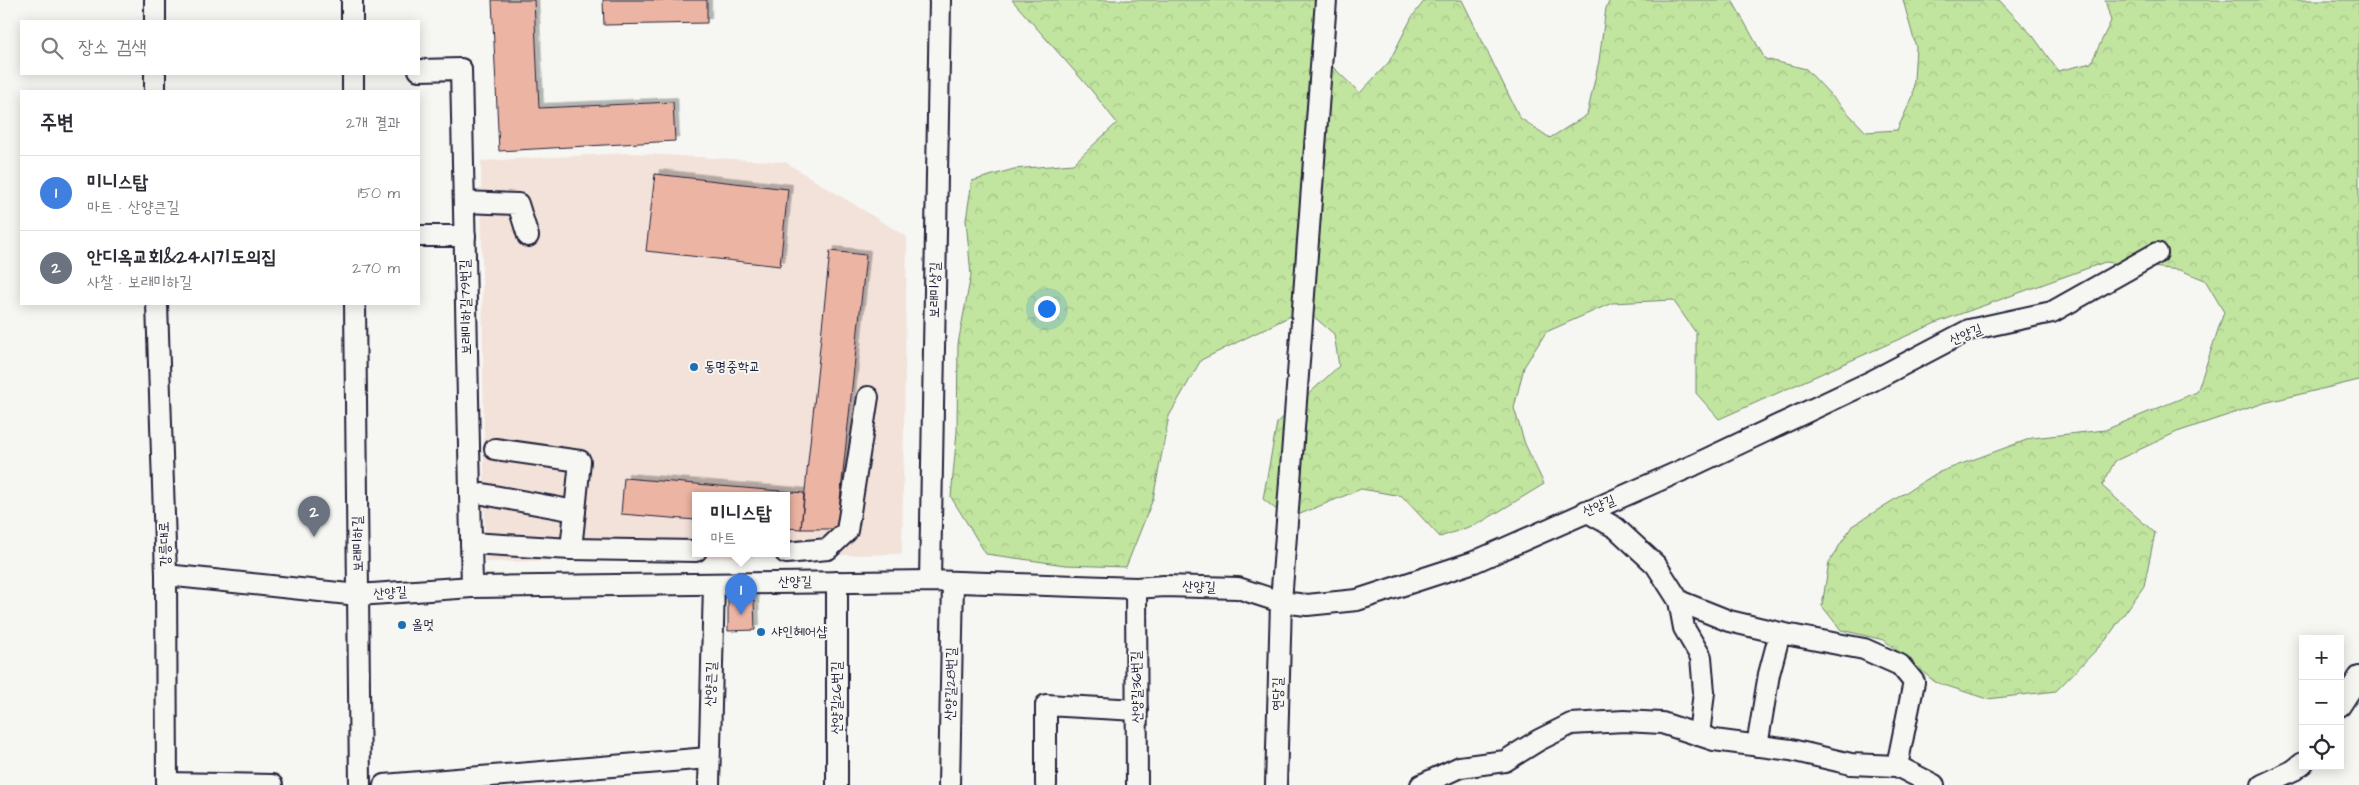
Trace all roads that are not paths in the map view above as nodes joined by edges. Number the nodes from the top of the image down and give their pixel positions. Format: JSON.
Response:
{"nodes":[{"id":1,"x":155,"y":0,"type":"edge"},
{"id":2,"x":352,"y":0,"type":"edge"},
{"id":3,"x":940,"y":0,"type":"edge"},
{"id":4,"x":1326,"y":0,"type":"edge"},
{"id":5,"x":155,"y":20,"type":"edge"},
{"id":6,"x":352,"y":20,"type":"edge"},
{"id":7,"x":420,"y":70,"type":"edge"},
{"id":8,"x":155,"y":75,"type":"edge"},
{"id":9,"x":353,"y":75,"type":"edge"},
{"id":10,"x":154,"y":90,"type":"edge"},
{"id":11,"x":353,"y":90,"type":"edge"},
{"id":12,"x":464,"y":202,"type":"junction"},
{"id":13,"x":420,"y":236,"type":"edge"},
{"id":14,"x":464,"y":236,"type":"junction"},
{"id":15,"x":528,"y":236,"type":"dead end"},
{"id":16,"x":2157,"y":253,"type":"dead end"},
{"id":17,"x":157,"y":305,"type":"edge"},
{"id":18,"x":355,"y":305,"type":"edge"},
{"id":19,"x":868,"y":398,"type":"dead end"},
{"id":20,"x":495,"y":449,"type":"dead end"},
{"id":21,"x":484,"y":494,"type":"dead end"},
{"id":22,"x":575,"y":511,"type":"junction"},
{"id":23,"x":1586,"y":511,"type":"junction"},
{"id":24,"x":471,"y":544,"type":"junction"},
{"id":25,"x":571,"y":549,"type":"junction"},
{"id":26,"x":692,"y":551,"type":"edge"},
{"id":27,"x":790,"y":553,"type":"edge"},
{"id":28,"x":166,"y":575,"type":"junction"},
{"id":29,"x":930,"y":581,"type":"junction"},
{"id":30,"x":837,"y":582,"type":"junction"},
{"id":31,"x":953,"y":582,"type":"junction"},
{"id":32,"x":714,"y":584,"type":"junction"},
{"id":33,"x":472,"y":587,"type":"junction"},
{"id":34,"x":1136,"y":588,"type":"junction"},
{"id":35,"x":358,"y":595,"type":"junction"},
{"id":36,"x":1679,"y":601,"type":"junction"},
{"id":37,"x":1280,"y":602,"type":"junction"},
{"id":38,"x":1780,"y":633,"type":"junction"},
{"id":39,"x":2359,"y":677,"type":"edge"},
{"id":40,"x":2344,"y":700,"type":"edge"},
{"id":41,"x":1137,"y":710,"type":"junction"},
{"id":42,"x":1699,"y":735,"type":"junction"},
{"id":43,"x":1757,"y":746,"type":"junction"},
{"id":44,"x":708,"y":758,"type":"junction"},
{"id":45,"x":1897,"y":766,"type":"junction"},
{"id":46,"x":2299,"y":766,"type":"edge"},
{"id":47,"x":167,"y":784,"type":"edge"},
{"id":48,"x":272,"y":785,"type":"edge"},
{"id":49,"x":360,"y":785,"type":"edge"},
{"id":50,"x":384,"y":785,"type":"edge"},
{"id":51,"x":709,"y":785,"type":"edge"},
{"id":52,"x":837,"y":785,"type":"edge"},
{"id":53,"x":949,"y":785,"type":"edge"},
{"id":54,"x":1046,"y":785,"type":"edge"},
{"id":55,"x":1137,"y":785,"type":"edge"},
{"id":56,"x":1276,"y":785,"type":"edge"},
{"id":57,"x":1421,"y":785,"type":"edge"},
{"id":58,"x":1934,"y":785,"type":"edge"},
{"id":59,"x":2262,"y":785,"type":"edge"}],
"edges":[{"from":1,"to":5,"type":"street"},
{"from":2,"to":6,"type":"street"},
{"from":3,"to":29,"type":"street","name":"보래미상길"},
{"from":4,"to":37,"type":"street","name":"연당길"},
{"from":7,"to":12,"type":"street","name":"보래미하길79번길"},
{"from":8,"to":10,"type":"street"},
{"from":9,"to":11,"type":"street"},
{"from":12,"to":14,"type":"street","name":"보래미하길79번길"},
{"from":12,"to":15,"type":"street"},
{"from":13,"to":14,"type":"street"},
{"from":14,"to":24,"type":"street","name":"보래미하길79번길"},
{"from":16,"to":23,"type":"street","name":"산양길"},
{"from":17,"to":28,"type":"street","name":"강릉대로"},
{"from":18,"to":35,"type":"street","name":"보래미하길"},
{"from":19,"to":27,"type":"street"},
{"from":20,"to":22,"type":"street"},
{"from":21,"to":22,"type":"street"},
{"from":22,"to":25,"type":"street"},
{"from":23,"to":36,"type":"street"},
{"from":23,"to":37,"type":"street","name":"산양길"},
{"from":24,"to":25,"type":"street"},
{"from":24,"to":33,"type":"street","name":"보래미하길79번길"},
{"from":25,"to":26,"type":"street"},
{"from":28,"to":35,"type":"street","name":"산양길"},
{"from":28,"to":47,"type":"street","name":"강릉대로"},
{"from":29,"to":30,"type":"street","name":"산양길"},
{"from":29,"to":31,"type":"street","name":"산양길"},
{"from":30,"to":32,"type":"street","name":"산양길"},
{"from":30,"to":52,"type":"street","name":"산양길26번길"},
{"from":31,"to":34,"type":"street","name":"산양길"},
{"from":31,"to":53,"type":"street","name":"산양길28번길"},
{"from":32,"to":33,"type":"street","name":"산양길"},
{"from":32,"to":44,"type":"street","name":"산양큰길"},
{"from":33,"to":35,"type":"street","name":"산양길"},
{"from":34,"to":37,"type":"street","name":"산양길"},
{"from":34,"to":41,"type":"street","name":"산양길36번길"},
{"from":35,"to":49,"type":"street","name":"보래미하길"},
{"from":36,"to":38,"type":"street"},
{"from":36,"to":42,"type":"street"},
{"from":37,"to":56,"type":"street","name":"연당길"},
{"from":38,"to":43,"type":"street"},
{"from":38,"to":45,"type":"street"},
{"from":39,"to":40,"type":"street"},
{"from":41,"to":54,"type":"street"},
{"from":41,"to":55,"type":"street","name":"산양길36번길"},
{"from":42,"to":43,"type":"street"},
{"from":42,"to":57,"type":"street"},
{"from":43,"to":45,"type":"street"},
{"from":44,"to":50,"type":"street"},
{"from":44,"to":51,"type":"street","name":"산양큰길"},
{"from":45,"to":58,"type":"street"},
{"from":46,"to":59,"type":"street"},
{"from":47,"to":48,"type":"street"}]}
